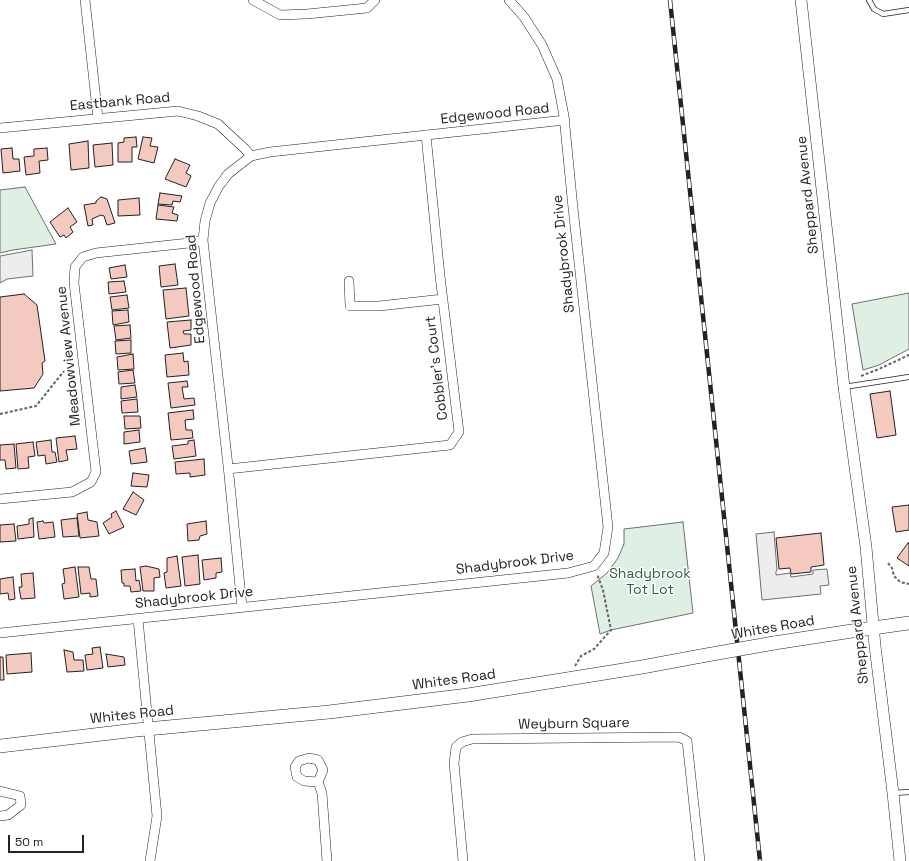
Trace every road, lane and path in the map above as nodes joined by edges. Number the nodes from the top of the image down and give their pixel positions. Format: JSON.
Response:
{"nodes":[{"id":1,"x":85,"y":0,"type":"edge"},
{"id":2,"x":253,"y":0,"type":"edge"},
{"id":3,"x":375,"y":0,"type":"edge"},
{"id":4,"x":509,"y":0,"type":"edge"},
{"id":5,"x":801,"y":0,"type":"edge"},
{"id":6,"x":869,"y":0,"type":"edge"},
{"id":7,"x":909,"y":10,"type":"edge"},
{"id":8,"x":98,"y":118,"type":"junction"},
{"id":9,"x":565,"y":120,"type":"junction"},
{"id":10,"x":0,"y":128,"type":"edge"},
{"id":11,"x":426,"y":135,"type":"junction"},
{"id":12,"x":251,"y":156,"type":"junction"},
{"id":13,"x":203,"y":240,"type":"junction"},
{"id":14,"x":349,"y":281,"type":"dead end"},
{"id":15,"x":443,"y":299,"type":"junction"},
{"id":16,"x":909,"y":355,"type":"edge"},
{"id":17,"x":64,"y":371,"type":"dead end"},
{"id":18,"x":858,"y":377,"type":"dead end"},
{"id":19,"x":909,"y":377,"type":"edge"},
{"id":20,"x":844,"y":386,"type":"junction"},
{"id":21,"x":0,"y":414,"type":"edge"},
{"id":22,"x":228,"y":469,"type":"junction"},
{"id":23,"x":0,"y":499,"type":"edge"},
{"id":24,"x":888,"y":563,"type":"dead end"},
{"id":25,"x":594,"y":566,"type":"junction"},
{"id":26,"x":909,"y":584,"type":"edge"},
{"id":27,"x":242,"y":607,"type":"junction"},
{"id":28,"x":138,"y":619,"type":"junction"},
{"id":29,"x":909,"y":624,"type":"edge"},
{"id":30,"x":873,"y":628,"type":"junction"},
{"id":31,"x":0,"y":633,"type":"edge"},
{"id":32,"x":570,"y":678,"type":"junction"},
{"id":33,"x":149,"y":729,"type":"junction"},
{"id":34,"x":0,"y":746,"type":"edge"},
{"id":35,"x":318,"y":782,"type":"dead end"},
{"id":36,"x":0,"y":791,"type":"edge"},
{"id":37,"x":893,"y":792,"type":"junction"},
{"id":38,"x":909,"y":792,"type":"edge"},
{"id":39,"x":0,"y":816,"type":"edge"},
{"id":40,"x":150,"y":861,"type":"edge"},
{"id":41,"x":327,"y":861,"type":"edge"},
{"id":42,"x":463,"y":861,"type":"edge"},
{"id":43,"x":700,"y":861,"type":"edge"},
{"id":44,"x":900,"y":861,"type":"edge"}],
"edges":[{"from":1,"to":8,"type":"street"},
{"from":2,"to":3,"type":"street"},
{"from":4,"to":9,"type":"street","name":"Shadybrook Drive"},
{"from":5,"to":20,"type":"street","name":"Sheppard Avenue"},
{"from":6,"to":7,"type":"lane"},
{"from":8,"to":10,"type":"street","name":"Eastbank Road"},
{"from":8,"to":12,"type":"street","name":"Eastbank Road"},
{"from":9,"to":11,"type":"street","name":"Edgewood Road"},
{"from":9,"to":25,"type":"street","name":"Shadybrook Drive"},
{"from":11,"to":12,"type":"street","name":"Edgewood Road"},
{"from":11,"to":15,"type":"street","name":"Cobbler's Court"},
{"from":12,"to":13,"type":"street","name":"Edgewood Road"},
{"from":13,"to":22,"type":"street","name":"Edgewood Road"},
{"from":13,"to":23,"type":"street","name":"Meadowview Avenue"},
{"from":14,"to":15,"type":"street"},
{"from":15,"to":22,"type":"street","name":"Cobbler's Court"},
{"from":16,"to":18,"type":"path"},
{"from":17,"to":21,"type":"path"},
{"from":19,"to":20,"type":"lane"},
{"from":20,"to":30,"type":"street","name":"Sheppard Avenue"},
{"from":22,"to":27,"type":"street","name":"Edgewood Road"},
{"from":24,"to":26,"type":"path"},
{"from":25,"to":27,"type":"street","name":"Shadybrook Drive"},
{"from":25,"to":32,"type":"path"},
{"from":27,"to":28,"type":"street","name":"Shadybrook Drive"},
{"from":28,"to":31,"type":"street","name":"Shadybrook Drive"},
{"from":28,"to":33,"type":"street"},
{"from":29,"to":30,"type":"main road","name":"Whites Road"},
{"from":30,"to":32,"type":"main road","name":"Whites Road","bridge":true},
{"from":30,"to":37,"type":"street","name":"Sheppard Avenue"},
{"from":32,"to":33,"type":"main road","name":"Whites Road"},
{"from":33,"to":34,"type":"main road","name":"Whites Road"},
{"from":33,"to":40,"type":"street"},
{"from":35,"to":41,"type":"street"},
{"from":36,"to":39,"type":"street"},
{"from":37,"to":38,"type":"lane"},
{"from":37,"to":44,"type":"street","name":"Sheppard Avenue"},
{"from":42,"to":43,"type":"street","name":"Weyburn Square"}]}
